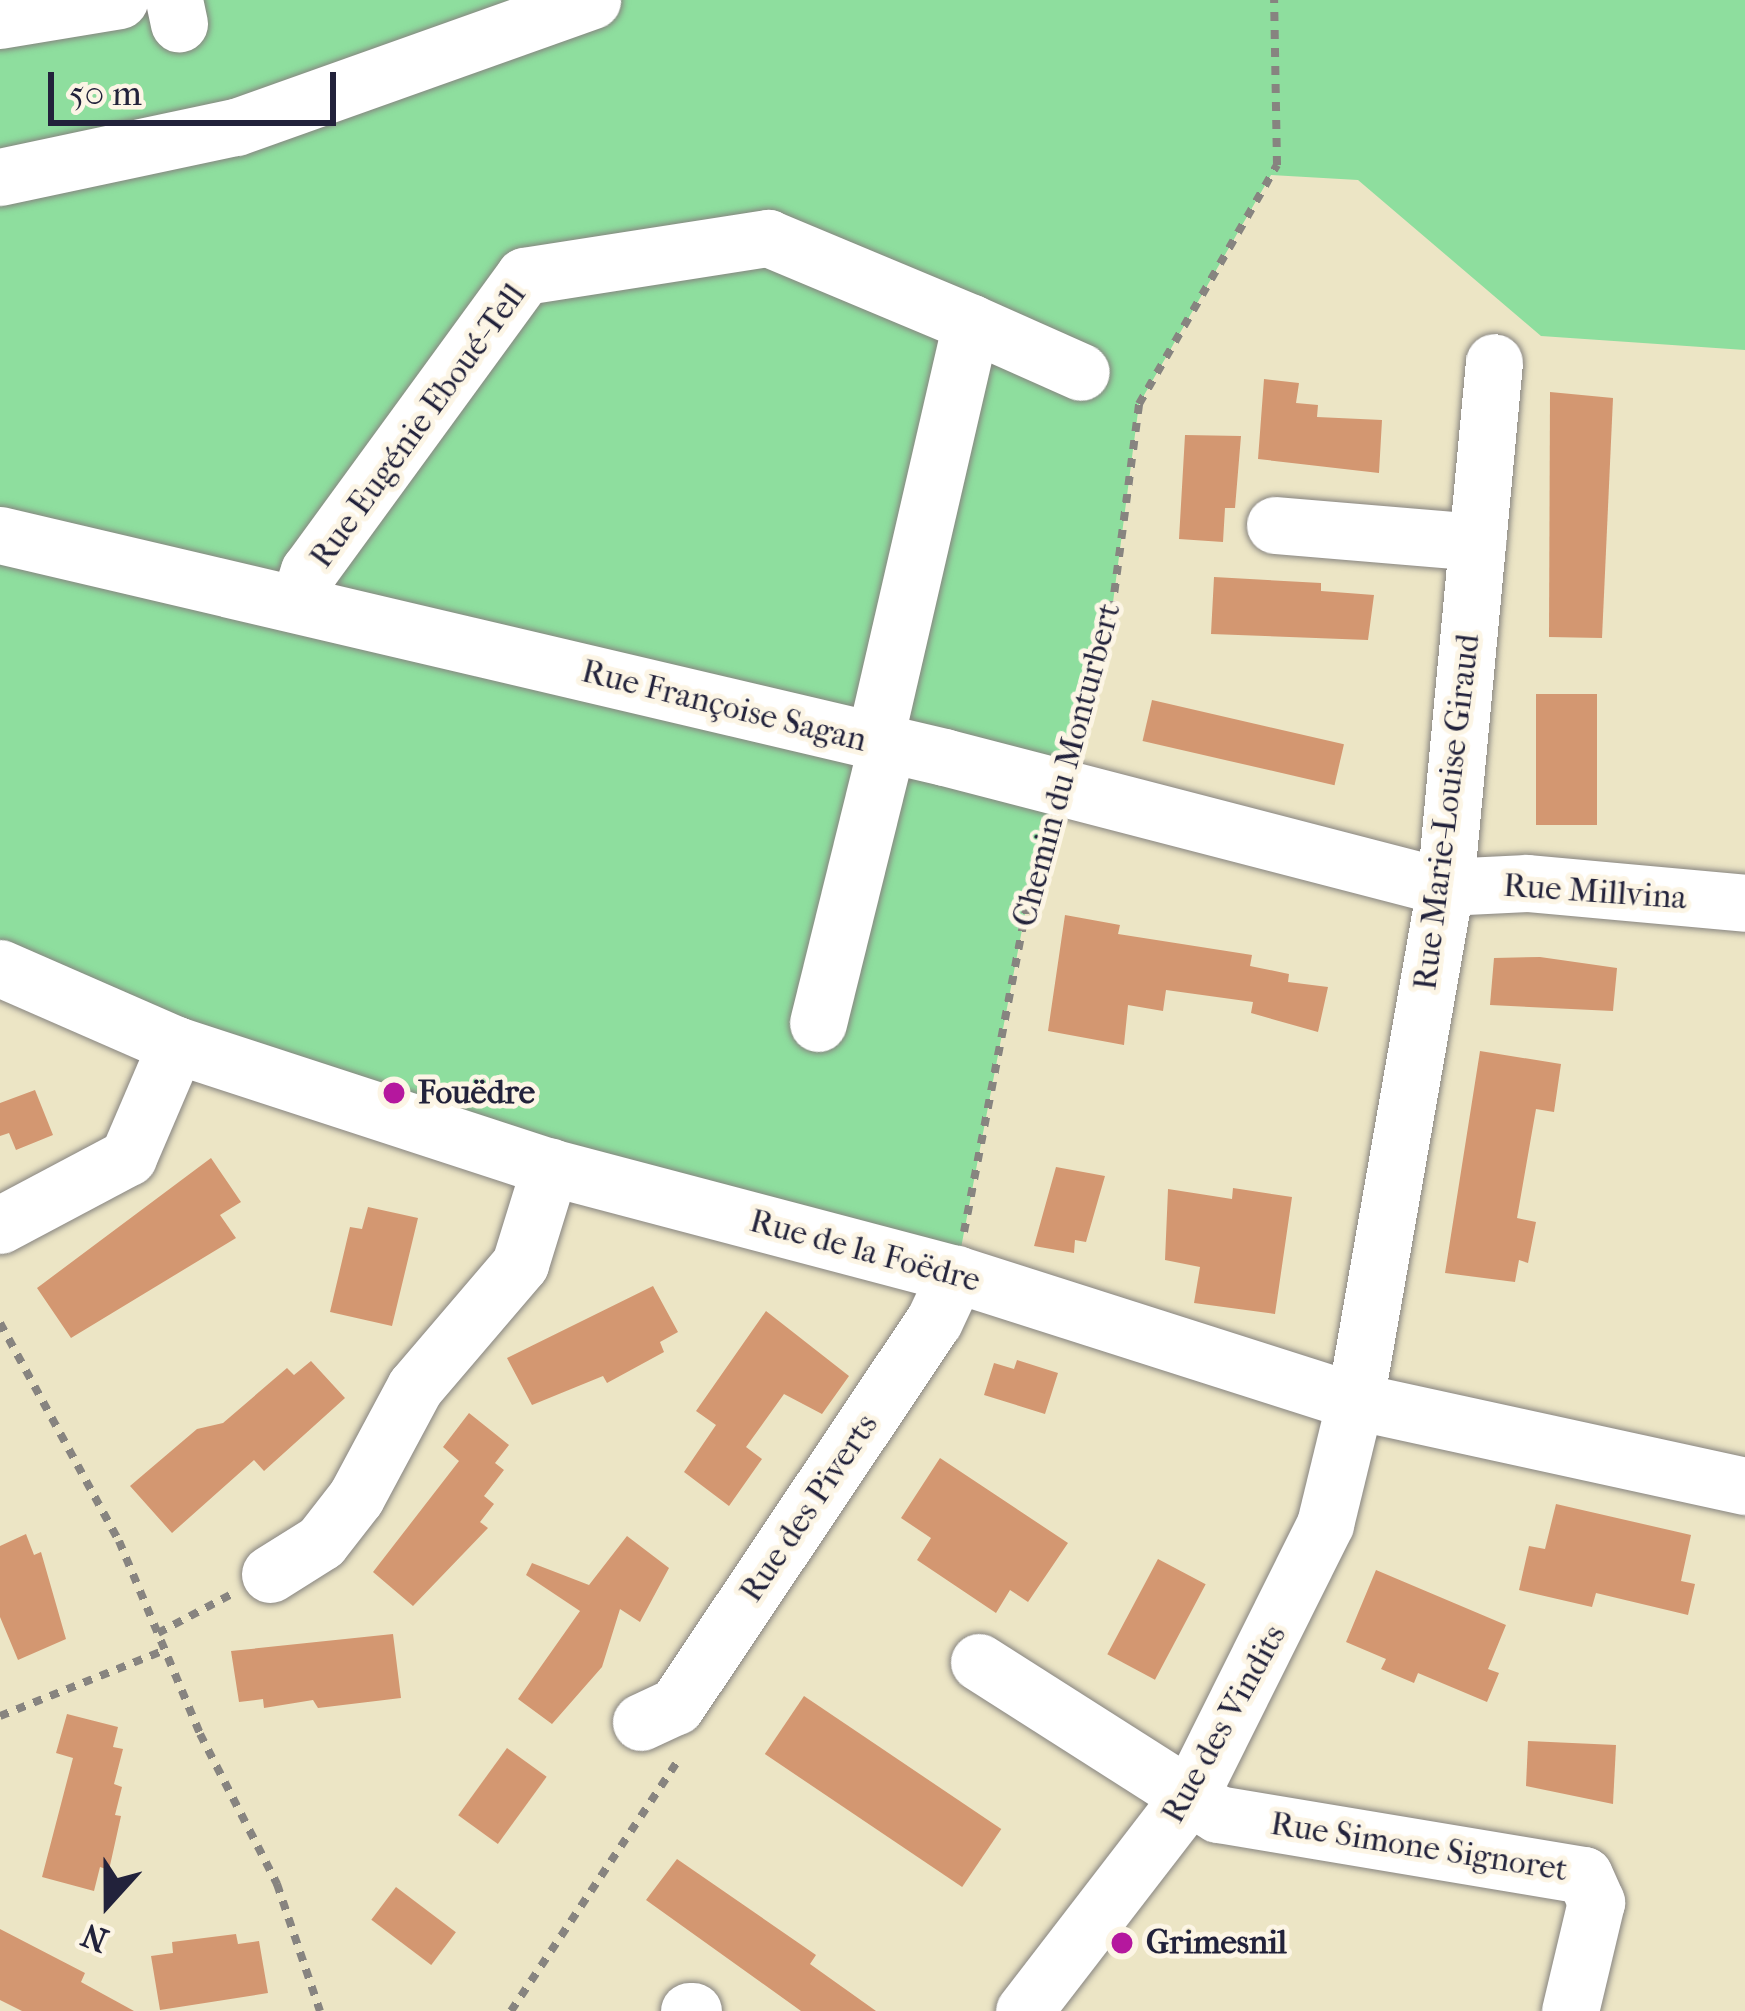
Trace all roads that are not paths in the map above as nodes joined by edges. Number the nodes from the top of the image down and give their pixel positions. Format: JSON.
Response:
{"nodes":[{"id":1,"x":119,"y":0,"type":"edge"},
{"id":2,"x":592,"y":0,"type":"edge"},
{"id":3,"x":0,"y":20,"type":"edge"},
{"id":4,"x":0,"y":177,"type":"edge"},
{"id":5,"x":971,"y":323,"type":"junction"},
{"id":6,"x":1494,"y":362,"type":"dead end"},
{"id":7,"x":1081,"y":372,"type":"dead end"},
{"id":8,"x":1275,"y":524,"type":"dead end"},
{"id":9,"x":0,"y":535,"type":"edge"},
{"id":10,"x":1477,"y":542,"type":"junction"},
{"id":11,"x":298,"y":604,"type":"junction"},
{"id":12,"x":881,"y":743,"type":"junction"},
{"id":13,"x":1445,"y":887,"type":"junction"},
{"id":14,"x":1745,"y":902,"type":"edge"},
{"id":15,"x":0,"y":968,"type":"edge"},
{"id":16,"x":818,"y":1023,"type":"dead end"},
{"id":17,"x":176,"y":1045,"type":"junction"},
{"id":18,"x":550,"y":1168,"type":"junction"},
{"id":19,"x":0,"y":1225,"type":"edge"},
{"id":20,"x":956,"y":1274,"type":"junction"},
{"id":21,"x":1354,"y":1401,"type":"junction"},
{"id":22,"x":1745,"y":1486,"type":"edge"},
{"id":23,"x":270,"y":1574,"type":"road end"},
{"id":24,"x":979,"y":1662,"type":"dead end"},
{"id":25,"x":641,"y":1721,"type":"dead end"},
{"id":26,"x":1189,"y":1797,"type":"junction"},
{"id":27,"x":1024,"y":2011,"type":"edge"},
{"id":28,"x":1570,"y":2011,"type":"edge"}],
"edges":[{"from":1,"to":3,"type":"street"},
{"from":2,"to":4,"type":"street"},
{"from":5,"to":7,"type":"street","name":"Rue Eugénie Eboué-Tell"},
{"from":5,"to":11,"type":"street","name":"Rue Eugénie Eboué-Tell"},
{"from":5,"to":12,"type":"street"},
{"from":6,"to":10,"type":"street","name":"Rue Marie-Louise Giraud"},
{"from":8,"to":10,"type":"street"},
{"from":9,"to":11,"type":"street","name":"Rue Françoise Sagan"},
{"from":10,"to":13,"type":"street","name":"Rue Marie-Louise Giraud"},
{"from":11,"to":12,"type":"street","name":"Rue Françoise Sagan"},
{"from":12,"to":13,"type":"street","name":"Rue Françoise Sagan"},
{"from":12,"to":16,"type":"street"},
{"from":13,"to":14,"type":"street","name":"Rue Millvina"},
{"from":13,"to":21,"type":"street","name":"Rue Marie-Louise Giraud"},
{"from":15,"to":17,"type":"street","name":"Rue de la Foëdre"},
{"from":17,"to":18,"type":"street","name":"Rue de la Foëdre"},
{"from":17,"to":19,"type":"street"},
{"from":18,"to":20,"type":"street","name":"Rue de la Foëdre"},
{"from":18,"to":23,"type":"street"},
{"from":20,"to":21,"type":"street","name":"Rue de la Foëdre"},
{"from":20,"to":25,"type":"street","name":"Rue des Piverts"},
{"from":21,"to":22,"type":"street","name":"Rue de la Foëdre"},
{"from":21,"to":26,"type":"street","name":"Rue des Vindits"},
{"from":24,"to":26,"type":"street"},
{"from":26,"to":27,"type":"street","name":"Rue des Vindits"},
{"from":26,"to":28,"type":"street","name":"Rue Simone Signoret"}]}
